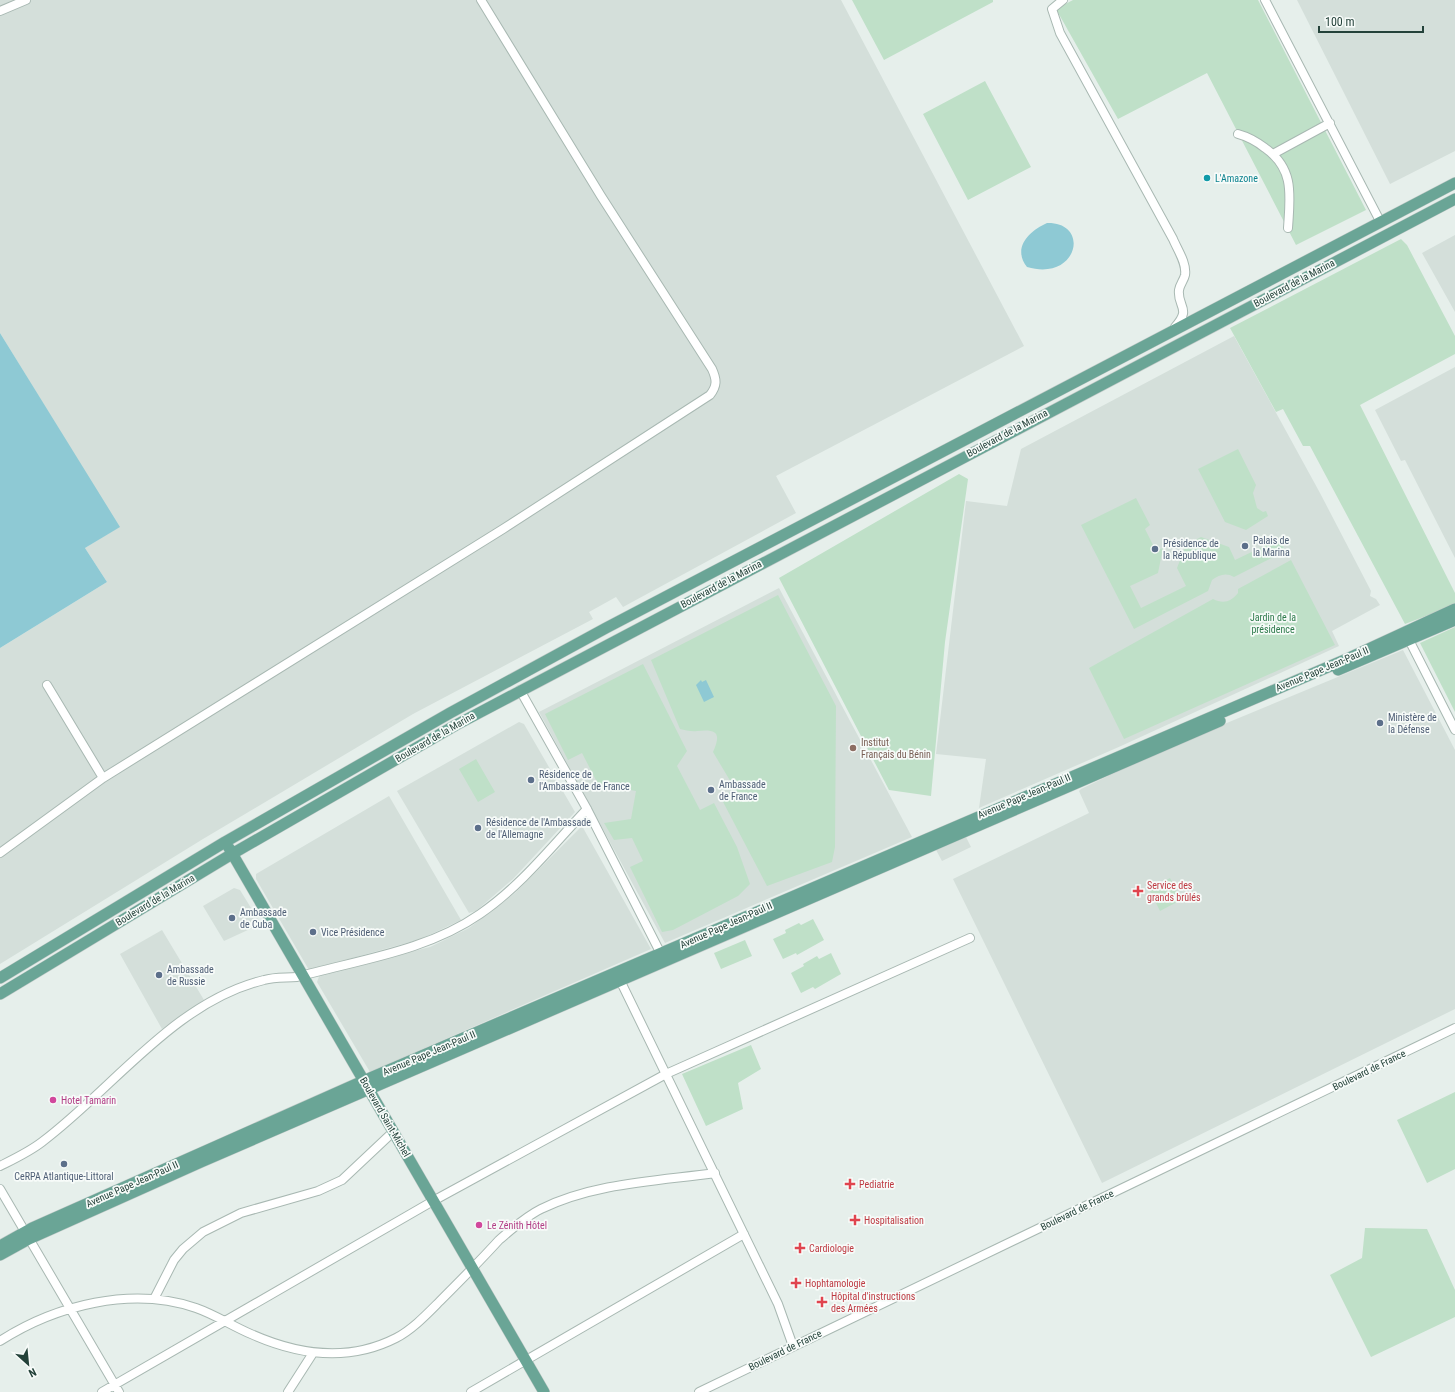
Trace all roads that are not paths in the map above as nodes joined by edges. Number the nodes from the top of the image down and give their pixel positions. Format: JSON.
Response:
{"nodes":[{"id":1,"x":26,"y":0,"type":"edge"},
{"id":2,"x":481,"y":0,"type":"edge"},
{"id":3,"x":1063,"y":0,"type":"edge"},
{"id":4,"x":1265,"y":0,"type":"edge"},
{"id":5,"x":0,"y":11,"type":"edge"},
{"id":6,"x":1330,"y":123,"type":"junction"},
{"id":7,"x":1238,"y":134,"type":"dead end"},
{"id":8,"x":1274,"y":154,"type":"junction"},
{"id":9,"x":1455,"y":183,"type":"edge"},
{"id":10,"x":1455,"y":199,"type":"edge"},
{"id":11,"x":1380,"y":221,"type":"junction"},
{"id":12,"x":1288,"y":228,"type":"dead end"},
{"id":13,"x":1170,"y":333,"type":"junction"},
{"id":14,"x":1009,"y":418,"type":"junction"},
{"id":15,"x":1011,"y":432,"type":"junction"},
{"id":16,"x":977,"y":435,"type":"junction"},
{"id":17,"x":981,"y":447,"type":"junction"},
{"id":18,"x":1455,"y":609,"type":"edge"},
{"id":19,"x":1455,"y":620,"type":"edge"},
{"id":20,"x":1407,"y":636,"type":"junction"},
{"id":21,"x":47,"y":685,"type":"dead end"},
{"id":22,"x":520,"y":690,"type":"junction"},
{"id":23,"x":1455,"y":730,"type":"edge"},
{"id":24,"x":103,"y":778,"type":"junction"},
{"id":25,"x":587,"y":809,"type":"junction"},
{"id":26,"x":988,"y":817,"type":"junction"},
{"id":27,"x":225,"y":842,"type":"junction"},
{"id":28,"x":0,"y":853,"type":"edge"},
{"id":29,"x":232,"y":854,"type":"junction"},
{"id":30,"x":970,"y":938,"type":"dead end"},
{"id":31,"x":661,"y":954,"type":"junction"},
{"id":32,"x":11,"y":972,"type":"junction"},
{"id":33,"x":302,"y":976,"type":"junction"},
{"id":34,"x":619,"y":977,"type":"junction"},
{"id":35,"x":0,"y":978,"type":"edge"},
{"id":36,"x":18,"y":983,"type":"junction"},
{"id":37,"x":0,"y":994,"type":"edge"},
{"id":38,"x":1455,"y":1028,"type":"edge"},
{"id":39,"x":666,"y":1074,"type":"junction"},
{"id":40,"x":366,"y":1085,"type":"junction"},
{"id":41,"x":393,"y":1132,"type":"junction"},
{"id":42,"x":0,"y":1166,"type":"edge"},
{"id":43,"x":714,"y":1174,"type":"junction"},
{"id":44,"x":0,"y":1189,"type":"edge"},
{"id":45,"x":433,"y":1201,"type":"junction"},
{"id":46,"x":744,"y":1234,"type":"junction"},
{"id":47,"x":27,"y":1235,"type":"junction"},
{"id":48,"x":0,"y":1246,"type":"edge"},
{"id":49,"x":0,"y":1255,"type":"edge"},
{"id":50,"x":472,"y":1269,"type":"junction"},
{"id":51,"x":154,"y":1299,"type":"junction"},
{"id":52,"x":71,"y":1310,"type":"junction"},
{"id":53,"x":226,"y":1321,"type":"junction"},
{"id":54,"x":0,"y":1341,"type":"edge"},
{"id":55,"x":794,"y":1346,"type":"junction"},
{"id":56,"x":313,"y":1353,"type":"junction"},
{"id":57,"x":526,"y":1361,"type":"junction"},
{"id":58,"x":117,"y":1388,"type":"edge"},
{"id":59,"x":102,"y":1392,"type":"edge"},
{"id":60,"x":288,"y":1392,"type":"edge"},
{"id":61,"x":471,"y":1392,"type":"edge"},
{"id":62,"x":544,"y":1392,"type":"edge"},
{"id":63,"x":699,"y":1392,"type":"edge"}],
"edges":[{"from":1,"to":5,"type":"street"},
{"from":2,"to":24,"type":"street"},
{"from":3,"to":13,"type":"street"},
{"from":4,"to":6,"type":"street"},
{"from":6,"to":8,"type":"street"},
{"from":6,"to":11,"type":"street"},
{"from":7,"to":8,"type":"street"},
{"from":8,"to":12,"type":"street"},
{"from":9,"to":11,"type":"main road","name":"Boulevard de la Marina"},
{"from":10,"to":15,"type":"main road","name":"Boulevard de la Marina"},
{"from":11,"to":13,"type":"main road","name":"Boulevard de la Marina"},
{"from":13,"to":14,"type":"main road","name":"Boulevard de la Marina"},
{"from":14,"to":15,"type":"main road"},
{"from":14,"to":16,"type":"main road","name":"Boulevard de la Marina"},
{"from":15,"to":17,"type":"main road","name":"Boulevard de la Marina"},
{"from":16,"to":17,"type":"main road"},
{"from":16,"to":27,"type":"main road","name":"Boulevard de la Marina"},
{"from":17,"to":22,"type":"main road","name":"Boulevard de la Marina"},
{"from":18,"to":20,"type":"main road","name":"Avenue Pape Jean-Paul II"},
{"from":19,"to":20,"type":"main road","name":"Avenue Pape Jean-Paul II"},
{"from":20,"to":23,"type":"street"},
{"from":20,"to":26,"type":"main road","name":"Avenue Pape Jean-Paul II"},
{"from":21,"to":24,"type":"street"},
{"from":22,"to":25,"type":"street"},
{"from":22,"to":29,"type":"main road","name":"Boulevard de la Marina"},
{"from":24,"to":28,"type":"street"},
{"from":25,"to":31,"type":"street"},
{"from":25,"to":33,"type":"street"},
{"from":26,"to":31,"type":"main road","name":"Avenue Pape Jean-Paul II"},
{"from":26,"to":34,"type":"main road","name":"Avenue Pape Jean-Paul II"},
{"from":27,"to":29,"type":"main road","name":"Boulevard Saint-Michel"},
{"from":27,"to":32,"type":"main road","name":"Boulevard de la Marina"},
{"from":29,"to":33,"type":"main road","name":"Boulevard Saint-Michel"},
{"from":29,"to":36,"type":"main road","name":"Boulevard de la Marina"},
{"from":30,"to":39,"type":"street"},
{"from":31,"to":34,"type":"main road","name":"Avenue Pape Jean-Paul II"},
{"from":32,"to":35,"type":"main road","name":"Boulevard de la Marina"},
{"from":32,"to":36,"type":"main road"},
{"from":33,"to":40,"type":"main road","name":"Boulevard Saint-Michel"},
{"from":33,"to":42,"type":"street"},
{"from":34,"to":39,"type":"street"},
{"from":34,"to":40,"type":"main road","name":"Avenue Pape Jean-Paul II"},
{"from":36,"to":37,"type":"main road","name":"Boulevard de la Marina"},
{"from":38,"to":55,"type":"street","name":"Boulevard de France"},
{"from":39,"to":43,"type":"street"},
{"from":39,"to":45,"type":"street"},
{"from":40,"to":41,"type":"main road","name":"Boulevard Saint-Michel"},
{"from":40,"to":47,"type":"main road","name":"Avenue Pape Jean-Paul II"},
{"from":41,"to":45,"type":"main road","name":"Boulevard Saint-Michel"},
{"from":41,"to":51,"type":"street"},
{"from":43,"to":46,"type":"street"},
{"from":43,"to":50,"type":"street"},
{"from":44,"to":47,"type":"street"},
{"from":45,"to":50,"type":"main road","name":"Boulevard Saint-Michel"},
{"from":45,"to":53,"type":"street"},
{"from":46,"to":55,"type":"street"},
{"from":46,"to":57,"type":"street"},
{"from":47,"to":48,"type":"main road","name":"Avenue Pape Jean-Paul II"},
{"from":47,"to":49,"type":"main road","name":"Avenue Pape Jean-Paul II"},
{"from":47,"to":52,"type":"street"},
{"from":50,"to":56,"type":"street"},
{"from":50,"to":57,"type":"main road","name":"Boulevard Saint-Michel"},
{"from":51,"to":52,"type":"street"},
{"from":51,"to":53,"type":"street"},
{"from":52,"to":54,"type":"street"},
{"from":52,"to":58,"type":"street"},
{"from":53,"to":56,"type":"street"},
{"from":53,"to":58,"type":"street"},
{"from":55,"to":63,"type":"street","name":"Boulevard de France"},
{"from":56,"to":60,"type":"street"},
{"from":57,"to":61,"type":"street"},
{"from":57,"to":62,"type":"main road","name":"Boulevard Saint-Michel"},
{"from":58,"to":59,"type":"street"}]}
